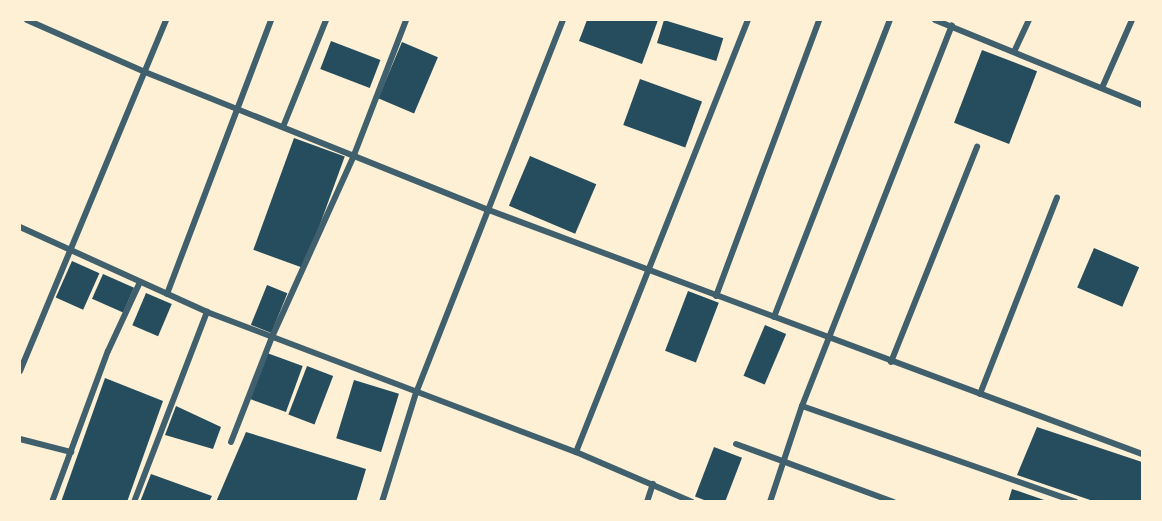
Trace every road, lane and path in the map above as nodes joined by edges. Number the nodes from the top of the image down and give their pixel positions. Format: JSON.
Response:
{"nodes":[{"id":1,"x":27,"y":20,"type":"edge"},
{"id":2,"x":166,"y":20,"type":"edge"},
{"id":3,"x":271,"y":20,"type":"edge"},
{"id":4,"x":326,"y":20,"type":"edge"},
{"id":5,"x":406,"y":20,"type":"edge"},
{"id":6,"x":563,"y":20,"type":"edge"},
{"id":7,"x":748,"y":20,"type":"edge"},
{"id":8,"x":819,"y":20,"type":"edge"},
{"id":9,"x":890,"y":20,"type":"edge"},
{"id":10,"x":935,"y":20,"type":"edge"},
{"id":11,"x":1029,"y":20,"type":"edge"},
{"id":12,"x":1132,"y":20,"type":"edge"},
{"id":13,"x":952,"y":26,"type":"junction"},
{"id":14,"x":1014,"y":52,"type":"junction"},
{"id":15,"x":145,"y":72,"type":"junction"},
{"id":16,"x":1102,"y":88,"type":"junction"},
{"id":17,"x":1143,"y":105,"type":"edge"},
{"id":18,"x":238,"y":109,"type":"junction"},
{"id":19,"x":283,"y":127,"type":"junction"},
{"id":20,"x":977,"y":147,"type":"dead end"},
{"id":21,"x":354,"y":155,"type":"junction"},
{"id":22,"x":1057,"y":198,"type":"dead end"},
{"id":23,"x":486,"y":209,"type":"junction"},
{"id":24,"x":20,"y":227,"type":"edge"},
{"id":25,"x":68,"y":249,"type":"junction"},
{"id":26,"x":648,"y":270,"type":"junction"},
{"id":27,"x":140,"y":282,"type":"junction"},
{"id":28,"x":167,"y":294,"type":"junction"},
{"id":29,"x":716,"y":296,"type":"junction"},
{"id":30,"x":207,"y":312,"type":"junction"},
{"id":31,"x":774,"y":317,"type":"junction"},
{"id":32,"x":272,"y":337,"type":"junction"},
{"id":33,"x":829,"y":338,"type":"junction"},
{"id":34,"x":20,"y":352,"type":"edge"},
{"id":35,"x":27,"y":357,"type":"junction"},
{"id":36,"x":891,"y":362,"type":"junction"},
{"id":37,"x":20,"y":371,"type":"edge"},
{"id":38,"x":416,"y":393,"type":"junction"},
{"id":39,"x":980,"y":394,"type":"junction"},
{"id":40,"x":802,"y":406,"type":"junction"},
{"id":41,"x":20,"y":440,"type":"edge"},
{"id":42,"x":231,"y":442,"type":"dead end"},
{"id":43,"x":736,"y":444,"type":"dead end"},
{"id":44,"x":71,"y":452,"type":"junction"},
{"id":45,"x":576,"y":452,"type":"junction"},
{"id":46,"x":1143,"y":454,"type":"edge"},
{"id":47,"x":786,"y":462,"type":"junction"},
{"id":48,"x":653,"y":484,"type":"junction"},
{"id":49,"x":52,"y":501,"type":"edge"},
{"id":50,"x":134,"y":501,"type":"edge"},
{"id":51,"x":382,"y":501,"type":"edge"},
{"id":52,"x":647,"y":501,"type":"edge"},
{"id":53,"x":692,"y":501,"type":"edge"},
{"id":54,"x":770,"y":501,"type":"edge"},
{"id":55,"x":894,"y":501,"type":"edge"},
{"id":56,"x":1076,"y":501,"type":"edge"}],
"edges":[{"from":1,"to":15,"type":"street"},
{"from":2,"to":15,"type":"street"},
{"from":3,"to":18,"type":"street"},
{"from":4,"to":19,"type":"street"},
{"from":5,"to":21,"type":"street"},
{"from":6,"to":23,"type":"street"},
{"from":7,"to":26,"type":"street"},
{"from":8,"to":29,"type":"street"},
{"from":9,"to":31,"type":"street"},
{"from":10,"to":13,"type":"street"},
{"from":11,"to":14,"type":"street"},
{"from":12,"to":16,"type":"street"},
{"from":13,"to":14,"type":"street"},
{"from":13,"to":33,"type":"street"},
{"from":14,"to":16,"type":"street"},
{"from":15,"to":18,"type":"street"},
{"from":15,"to":25,"type":"street"},
{"from":16,"to":17,"type":"street"},
{"from":18,"to":19,"type":"street"},
{"from":18,"to":28,"type":"street"},
{"from":19,"to":21,"type":"street"},
{"from":20,"to":36,"type":"street"},
{"from":21,"to":23,"type":"street"},
{"from":21,"to":32,"type":"street"},
{"from":22,"to":39,"type":"street"},
{"from":23,"to":26,"type":"street"},
{"from":23,"to":38,"type":"street"},
{"from":24,"to":25,"type":"street"},
{"from":25,"to":27,"type":"street"},
{"from":25,"to":35,"type":"street"},
{"from":26,"to":29,"type":"street"},
{"from":26,"to":45,"type":"street"},
{"from":27,"to":28,"type":"street"},
{"from":27,"to":44,"type":"street"},
{"from":28,"to":30,"type":"street"},
{"from":29,"to":31,"type":"street"},
{"from":30,"to":32,"type":"street"},
{"from":30,"to":50,"type":"street"},
{"from":31,"to":33,"type":"street"},
{"from":32,"to":38,"type":"street"},
{"from":32,"to":42,"type":"street"},
{"from":33,"to":36,"type":"street"},
{"from":33,"to":40,"type":"street"},
{"from":34,"to":35,"type":"street"},
{"from":35,"to":37,"type":"street"},
{"from":36,"to":39,"type":"street"},
{"from":38,"to":45,"type":"street"},
{"from":38,"to":51,"type":"street"},
{"from":39,"to":46,"type":"street"},
{"from":40,"to":47,"type":"street"},
{"from":40,"to":56,"type":"street"},
{"from":41,"to":44,"type":"street"},
{"from":43,"to":47,"type":"street"},
{"from":44,"to":49,"type":"street"},
{"from":45,"to":48,"type":"street"},
{"from":47,"to":54,"type":"street"},
{"from":47,"to":55,"type":"street"},
{"from":48,"to":52,"type":"street"},
{"from":48,"to":53,"type":"street"}]}
